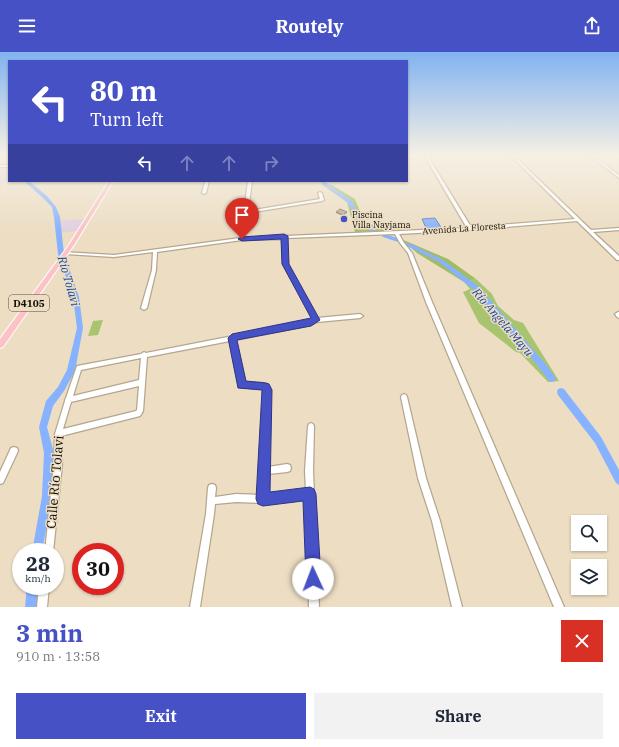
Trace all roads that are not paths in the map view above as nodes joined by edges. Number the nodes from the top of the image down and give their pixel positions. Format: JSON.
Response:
{"nodes":[{"id":1,"x":440,"y":181,"type":"edge"},
{"id":2,"x":537,"y":181,"type":"edge"},
{"id":3,"x":110,"y":182,"type":"edge"},
{"id":4,"x":207,"y":182,"type":"edge"},
{"id":5,"x":250,"y":182,"type":"edge"},
{"id":6,"x":204,"y":193,"type":"dead end"},
{"id":7,"x":320,"y":193,"type":"dead end"},
{"id":8,"x":246,"y":212,"type":"junction"},
{"id":9,"x":577,"y":220,"type":"junction"},
{"id":10,"x":470,"y":229,"type":"junction"},
{"id":11,"x":619,"y":229,"type":"edge"},
{"id":12,"x":589,"y":231,"type":"junction"},
{"id":13,"x":396,"y":232,"type":"junction"},
{"id":14,"x":284,"y":236,"type":"junction"},
{"id":15,"x":242,"y":239,"type":"junction"},
{"id":16,"x":155,"y":251,"type":"junction"},
{"id":17,"x":64,"y":254,"type":"junction"},
{"id":18,"x":619,"y":259,"type":"edge"},
{"id":19,"x":144,"y":308,"type":"dead end"},
{"id":20,"x":360,"y":316,"type":"dead end"},
{"id":21,"x":316,"y":320,"type":"junction"},
{"id":22,"x":232,"y":338,"type":"junction"},
{"id":23,"x":0,"y":344,"type":"edge"},
{"id":24,"x":144,"y":354,"type":"junction"},
{"id":25,"x":142,"y":382,"type":"junction"},
{"id":26,"x":404,"y":398,"type":"dead end"},
{"id":27,"x":68,"y":400,"type":"junction"},
{"id":28,"x":311,"y":426,"type":"dead end"},
{"id":29,"x":58,"y":434,"type":"junction"},
{"id":30,"x":14,"y":451,"type":"dead end"},
{"id":31,"x":287,"y":468,"type":"dead end"},
{"id":32,"x":265,"y":471,"type":"junction"},
{"id":33,"x":0,"y":480,"type":"edge"},
{"id":34,"x":212,"y":488,"type":"dead end"},
{"id":35,"x":310,"y":494,"type":"junction"},
{"id":36,"x":263,"y":499,"type":"junction"},
{"id":37,"x":211,"y":501,"type":"junction"},
{"id":38,"x":50,"y":543,"type":"edge"},
{"id":39,"x":43,"y":595,"type":"edge"},
{"id":40,"x":42,"y":607,"type":"edge"},
{"id":41,"x":195,"y":607,"type":"edge"},
{"id":42,"x":314,"y":607,"type":"edge"},
{"id":43,"x":457,"y":607,"type":"edge"},
{"id":44,"x":559,"y":607,"type":"edge"}],
"edges":[{"from":1,"to":10,"type":"street"},
{"from":2,"to":9,"type":"street"},
{"from":3,"to":17,"type":"main road","number":"D4105"},
{"from":4,"to":6,"type":"street"},
{"from":5,"to":8,"type":"street"},
{"from":7,"to":8,"type":"street"},
{"from":8,"to":15,"type":"street"},
{"from":9,"to":10,"type":"street","name":"Avenida La Floresta"},
{"from":9,"to":12,"type":"street"},
{"from":10,"to":13,"type":"street","name":"Avenida La Floresta"},
{"from":11,"to":12,"type":"street"},
{"from":12,"to":18,"type":"street"},
{"from":13,"to":14,"type":"street","name":"Avenida La Floresta"},
{"from":13,"to":44,"type":"street"},
{"from":14,"to":15,"type":"street","name":"Avenida La Floresta"},
{"from":14,"to":21,"type":"street"},
{"from":15,"to":16,"type":"street","name":"Avenida La Floresta"},
{"from":16,"to":17,"type":"street","name":"Avenida La Floresta"},
{"from":16,"to":19,"type":"street"},
{"from":17,"to":23,"type":"main road","number":"D4105"},
{"from":20,"to":21,"type":"street"},
{"from":21,"to":22,"type":"street"},
{"from":22,"to":24,"type":"street"},
{"from":22,"to":32,"type":"street"},
{"from":24,"to":25,"type":"street"},
{"from":24,"to":27,"type":"street","name":"Calle Río Tolavi"},
{"from":25,"to":27,"type":"street"},
{"from":25,"to":29,"type":"street"},
{"from":26,"to":43,"type":"street"},
{"from":27,"to":29,"type":"street","name":"Calle Río Tolavi"},
{"from":28,"to":35,"type":"street"},
{"from":29,"to":38,"type":"street","name":"Calle Río Tolavi"},
{"from":30,"to":33,"type":"street"},
{"from":31,"to":32,"type":"street"},
{"from":32,"to":36,"type":"street"},
{"from":34,"to":37,"type":"street"},
{"from":35,"to":36,"type":"street"},
{"from":35,"to":42,"type":"street"},
{"from":36,"to":37,"type":"street"},
{"from":37,"to":41,"type":"street"},
{"from":39,"to":40,"type":"street"}]}
